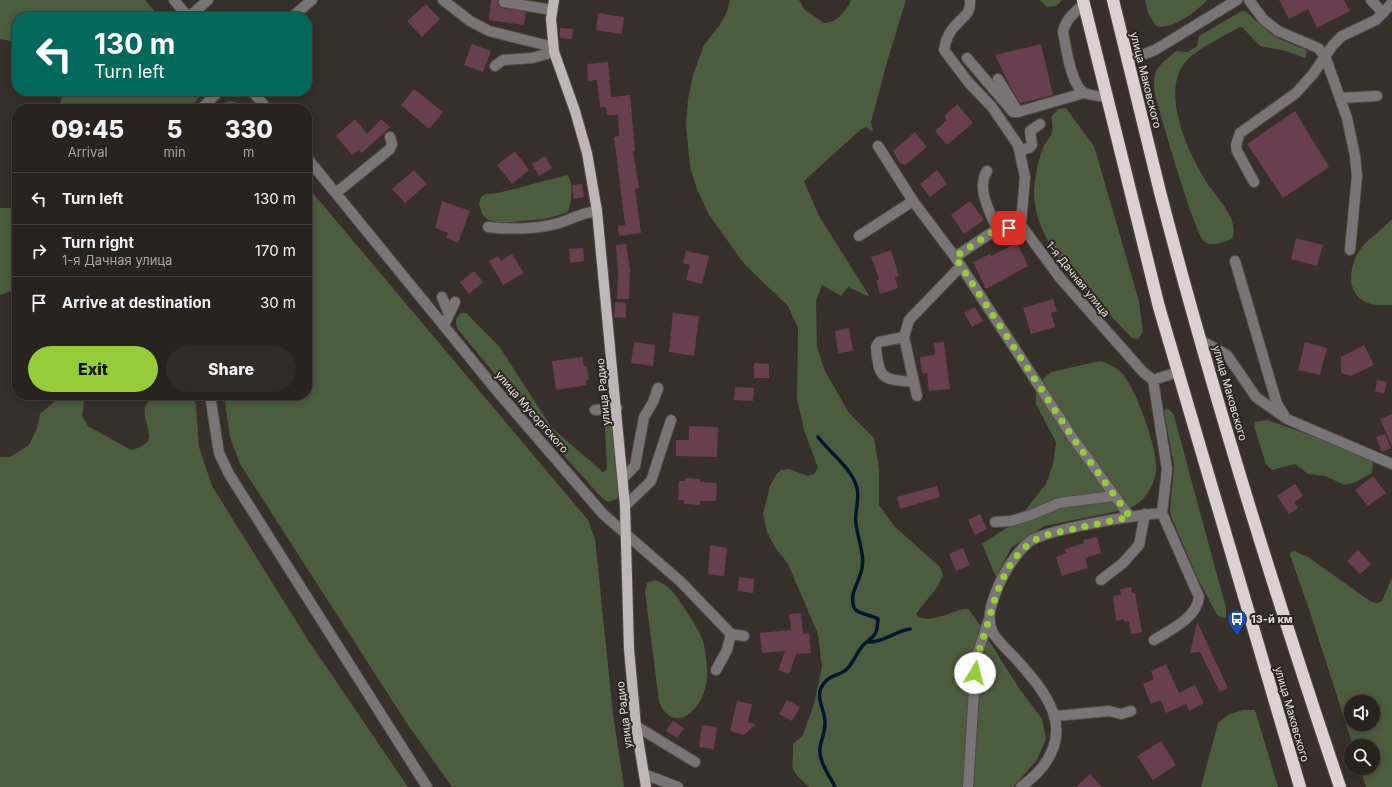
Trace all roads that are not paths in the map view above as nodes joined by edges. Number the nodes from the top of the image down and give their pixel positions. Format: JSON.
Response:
{"nodes":[{"id":1,"x":174,"y":0,"type":"edge"},
{"id":2,"x":208,"y":0,"type":"edge"},
{"id":3,"x":312,"y":0,"type":"edge"},
{"id":4,"x":443,"y":0,"type":"edge"},
{"id":5,"x":554,"y":0,"type":"edge"},
{"id":6,"x":970,"y":0,"type":"edge"},
{"id":7,"x":1113,"y":0,"type":"edge"},
{"id":8,"x":1237,"y":0,"type":"edge"},
{"id":9,"x":1249,"y":0,"type":"edge"},
{"id":10,"x":1371,"y":0,"type":"edge"},
{"id":11,"x":504,"y":2,"type":"dead end"},
{"id":12,"x":1083,"y":2,"type":"edge"},
{"id":13,"x":1392,"y":3,"type":"edge"},
{"id":14,"x":552,"y":10,"type":"junction"},
{"id":15,"x":185,"y":12,"type":"edge"},
{"id":16,"x":195,"y":12,"type":"edge"},
{"id":17,"x":298,"y":12,"type":"edge"},
{"id":18,"x":1383,"y":13,"type":"junction"},
{"id":19,"x":553,"y":50,"type":"junction"},
{"id":20,"x":1325,"y":56,"type":"junction"},
{"id":21,"x":967,"y":58,"type":"dead end"},
{"id":22,"x":1128,"y":60,"type":"junction"},
{"id":23,"x":495,"y":66,"type":"dead end"},
{"id":24,"x":998,"y":78,"type":"dead end"},
{"id":25,"x":1084,"y":93,"type":"junction"},
{"id":26,"x":214,"y":96,"type":"edge"},
{"id":27,"x":256,"y":96,"type":"edge"},
{"id":28,"x":1377,"y":96,"type":"dead end"},
{"id":29,"x":1107,"y":97,"type":"junction"},
{"id":30,"x":1340,"y":98,"type":"junction"},
{"id":31,"x":206,"y":104,"type":"edge"},
{"id":32,"x":263,"y":104,"type":"edge"},
{"id":33,"x":1018,"y":112,"type":"junction"},
{"id":34,"x":1040,"y":124,"type":"dead end"},
{"id":35,"x":390,"y":137,"type":"dead end"},
{"id":36,"x":878,"y":146,"type":"dead end"},
{"id":37,"x":1020,"y":150,"type":"junction"},
{"id":38,"x":312,"y":164,"type":"edge"},
{"id":39,"x":987,"y":171,"type":"dead end"},
{"id":40,"x":1254,"y":182,"type":"dead end"},
{"id":41,"x":336,"y":193,"type":"junction"},
{"id":42,"x":913,"y":201,"type":"junction"},
{"id":43,"x":597,"y":211,"type":"junction"},
{"id":44,"x":1021,"y":226,"type":"junction"},
{"id":45,"x":488,"y":227,"type":"dead end"},
{"id":46,"x":997,"y":229,"type":"junction"},
{"id":47,"x":859,"y":236,"type":"dead end"},
{"id":48,"x":1350,"y":250,"type":"dead end"},
{"id":49,"x":955,"y":257,"type":"junction"},
{"id":50,"x":1235,"y":261,"type":"dead end"},
{"id":51,"x":961,"y":266,"type":"junction"},
{"id":52,"x":442,"y":297,"type":"dead end"},
{"id":53,"x":455,"y":302,"type":"dead end"},
{"id":54,"x":450,"y":314,"type":"junction"},
{"id":55,"x":444,"y":325,"type":"junction"},
{"id":56,"x":904,"y":337,"type":"junction"},
{"id":57,"x":1202,"y":341,"type":"junction"},
{"id":58,"x":1178,"y":372,"type":"junction"},
{"id":59,"x":1153,"y":380,"type":"junction"},
{"id":60,"x":914,"y":382,"type":"junction"},
{"id":61,"x":658,"y":388,"type":"dead end"},
{"id":62,"x":917,"y":396,"type":"dead end"},
{"id":63,"x":211,"y":400,"type":"edge"},
{"id":64,"x":617,"y":408,"type":"junction"},
{"id":65,"x":595,"y":410,"type":"dead end"},
{"id":66,"x":1287,"y":419,"type":"junction"},
{"id":67,"x":670,"y":420,"type":"dead end"},
{"id":68,"x":1392,"y":464,"type":"edge"},
{"id":69,"x":622,"y":478,"type":"junction"},
{"id":70,"x":1114,"y":496,"type":"junction"},
{"id":71,"x":625,"y":506,"type":"junction"},
{"id":72,"x":1162,"y":513,"type":"junction"},
{"id":73,"x":1145,"y":514,"type":"junction"},
{"id":74,"x":1130,"y":517,"type":"junction"},
{"id":75,"x":995,"y":522,"type":"dead end"},
{"id":76,"x":626,"y":535,"type":"junction"},
{"id":77,"x":1101,"y":580,"type":"dead end"},
{"id":78,"x":989,"y":619,"type":"junction"},
{"id":79,"x":731,"y":634,"type":"junction"},
{"id":80,"x":744,"y":636,"type":"dead end"},
{"id":81,"x":1154,"y":640,"type":"dead end"},
{"id":82,"x":716,"y":670,"type":"dead end"},
{"id":83,"x":1132,"y":711,"type":"dead end"},
{"id":84,"x":1056,"y":716,"type":"junction"},
{"id":85,"x":636,"y":726,"type":"junction"},
{"id":86,"x":695,"y":762,"type":"dead end"},
{"id":87,"x":644,"y":774,"type":"junction"},
{"id":88,"x":427,"y":787,"type":"edge"},
{"id":89,"x":646,"y":787,"type":"edge"},
{"id":90,"x":678,"y":787,"type":"edge"},
{"id":91,"x":968,"y":787,"type":"edge"},
{"id":92,"x":1021,"y":787,"type":"edge"},
{"id":93,"x":1300,"y":787,"type":"edge"},
{"id":94,"x":1340,"y":787,"type":"edge"}],
"edges":[{"from":1,"to":15,"type":"street"},
{"from":2,"to":16,"type":"street"},
{"from":3,"to":17,"type":"street"},
{"from":4,"to":19,"type":"street"},
{"from":5,"to":14,"type":"main road","name":"улица Радио"},
{"from":6,"to":37,"type":"street"},
{"from":7,"to":22,"type":"highway","name":"улица Маковского"},
{"from":8,"to":22,"type":"street"},
{"from":9,"to":20,"type":"street"},
{"from":10,"to":18,"type":"street"},
{"from":11,"to":14,"type":"street"},
{"from":12,"to":25,"type":"street"},
{"from":12,"to":29,"type":"highway","name":"улица Маковского"},
{"from":13,"to":18,"type":"street"},
{"from":14,"to":19,"type":"main road","name":"улица Радио"},
{"from":18,"to":20,"type":"street"},
{"from":19,"to":23,"type":"street"},
{"from":19,"to":43,"type":"main road","name":"улица Радио"},
{"from":20,"to":30,"type":"street"},
{"from":20,"to":40,"type":"street"},
{"from":21,"to":33,"type":"street"},
{"from":22,"to":57,"type":"highway","name":"улица Маковского"},
{"from":24,"to":33,"type":"street"},
{"from":25,"to":29,"type":"street"},
{"from":25,"to":33,"type":"street"},
{"from":26,"to":31,"type":"street"},
{"from":27,"to":32,"type":"street"},
{"from":28,"to":30,"type":"street"},
{"from":29,"to":58,"type":"highway","name":"улица Маковского"},
{"from":30,"to":48,"type":"street"},
{"from":34,"to":37,"type":"street"},
{"from":35,"to":41,"type":"street"},
{"from":36,"to":42,"type":"street"},
{"from":37,"to":44,"type":"street"},
{"from":38,"to":41,"type":"street","name":"улица Мусоргского"},
{"from":39,"to":46,"type":"street"},
{"from":41,"to":55,"type":"street","name":"улица Мусоргского"},
{"from":42,"to":47,"type":"street"},
{"from":42,"to":49,"type":"street"},
{"from":43,"to":45,"type":"street"},
{"from":43,"to":64,"type":"main road","name":"улица Радио"},
{"from":44,"to":46,"type":"street"},
{"from":44,"to":59,"type":"street","name":"1-я Дачная улица"},
{"from":46,"to":49,"type":"street"},
{"from":49,"to":51,"type":"street"},
{"from":50,"to":66,"type":"street"},
{"from":51,"to":56,"type":"street"},
{"from":51,"to":70,"type":"street"},
{"from":52,"to":54,"type":"street"},
{"from":53,"to":54,"type":"street"},
{"from":54,"to":55,"type":"street"},
{"from":55,"to":76,"type":"street","name":"улица Мусоргского"},
{"from":56,"to":60,"type":"street"},
{"from":56,"to":60,"type":"street"},
{"from":57,"to":66,"type":"street"},
{"from":57,"to":94,"type":"highway","name":"улица Маковского"},
{"from":58,"to":59,"type":"street"},
{"from":58,"to":93,"type":"highway","name":"улица Маковского"},
{"from":59,"to":72,"type":"street"},
{"from":60,"to":62,"type":"street"},
{"from":61,"to":69,"type":"street"},
{"from":63,"to":88,"type":"street"},
{"from":64,"to":65,"type":"street"},
{"from":64,"to":69,"type":"main road","name":"улица Радио"},
{"from":66,"to":68,"type":"street"},
{"from":67,"to":71,"type":"street"},
{"from":69,"to":71,"type":"main road","name":"улица Радио"},
{"from":70,"to":74,"type":"street"},
{"from":70,"to":75,"type":"street"},
{"from":71,"to":76,"type":"main road","name":"улица Радио"},
{"from":72,"to":73,"type":"street"},
{"from":72,"to":81,"type":"street"},
{"from":73,"to":74,"type":"street"},
{"from":73,"to":77,"type":"street"},
{"from":74,"to":78,"type":"street"},
{"from":76,"to":79,"type":"street","name":"улица Мусоргского"},
{"from":76,"to":85,"type":"main road","name":"улица Радио"},
{"from":78,"to":84,"type":"street"},
{"from":78,"to":91,"type":"street"},
{"from":79,"to":80,"type":"street"},
{"from":79,"to":82,"type":"street"},
{"from":83,"to":84,"type":"street"},
{"from":84,"to":92,"type":"street"},
{"from":85,"to":86,"type":"street"},
{"from":85,"to":87,"type":"main road","name":"улица Радио"},
{"from":87,"to":89,"type":"main road","name":"улица Радио"},
{"from":87,"to":90,"type":"street"}]}
